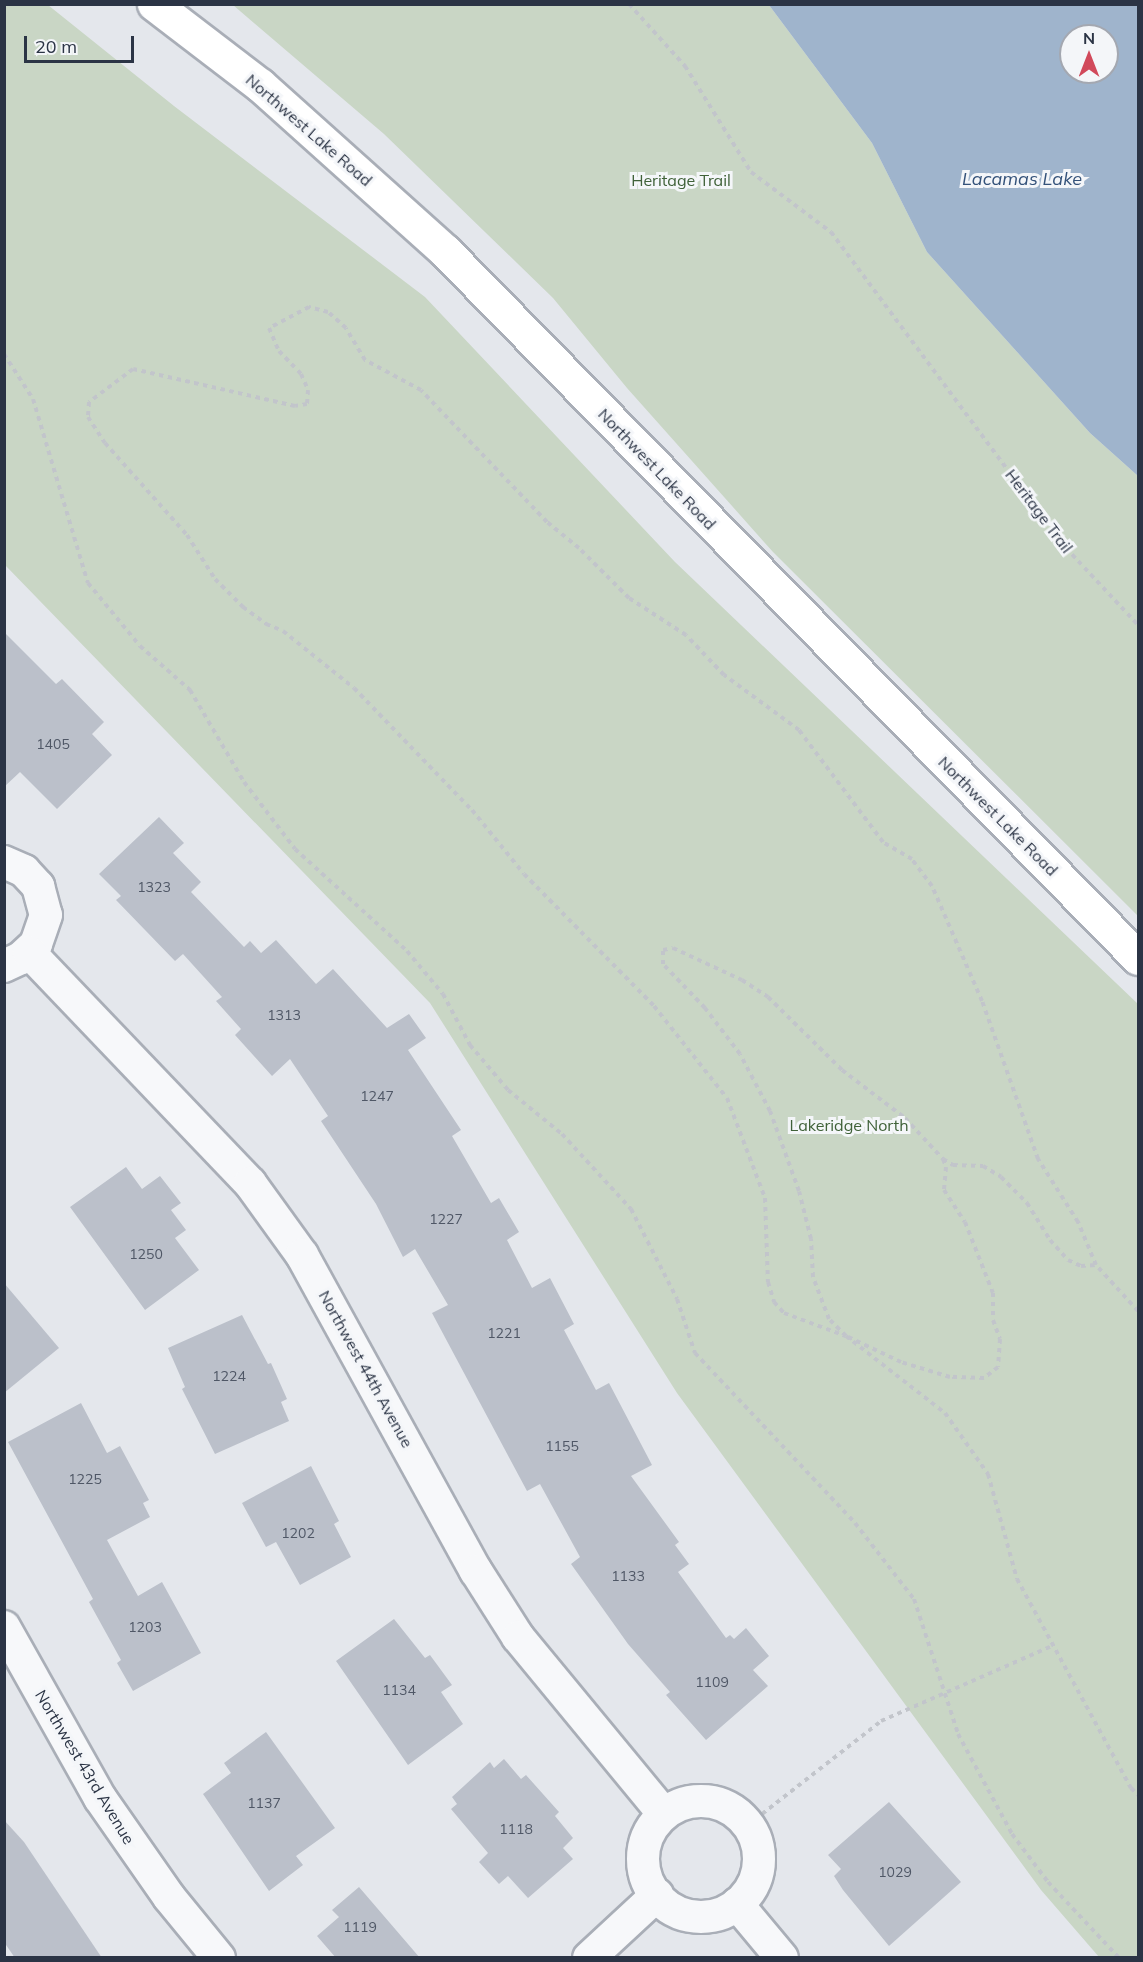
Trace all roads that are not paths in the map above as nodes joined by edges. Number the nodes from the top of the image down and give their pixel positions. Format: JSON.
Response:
{"nodes":[{"id":1,"x":154,"y":4,"type":"edge"},
{"id":2,"x":4,"y":862,"type":"edge"},
{"id":3,"x":1138,"y":958,"type":"edge"},
{"id":4,"x":17,"y":959,"type":"edge"},
{"id":5,"x":4,"y":1627,"type":"edge"},
{"id":6,"x":664,"y":1814,"type":"junction"},
{"id":7,"x":657,"y":1895,"type":"junction"},
{"id":8,"x":737,"y":1904,"type":"junction"},
{"id":9,"x":219,"y":1958,"type":"edge"},
{"id":10,"x":590,"y":1958,"type":"edge"},
{"id":11,"x":782,"y":1958,"type":"edge"}],
"edges":[{"from":1,"to":3,"type":"main road","name":"Northwest Lake Road"},
{"from":2,"to":4,"type":"street","name":"Northwest 44th Avenue"},
{"from":4,"to":6,"type":"street","name":"Northwest 44th Avenue"},
{"from":5,"to":9,"type":"street","name":"Northwest 43rd Avenue"},
{"from":6,"to":7,"type":"street"},
{"from":6,"to":8,"type":"street"},
{"from":7,"to":8,"type":"street"},
{"from":7,"to":10,"type":"street"},
{"from":8,"to":11,"type":"street"}]}
